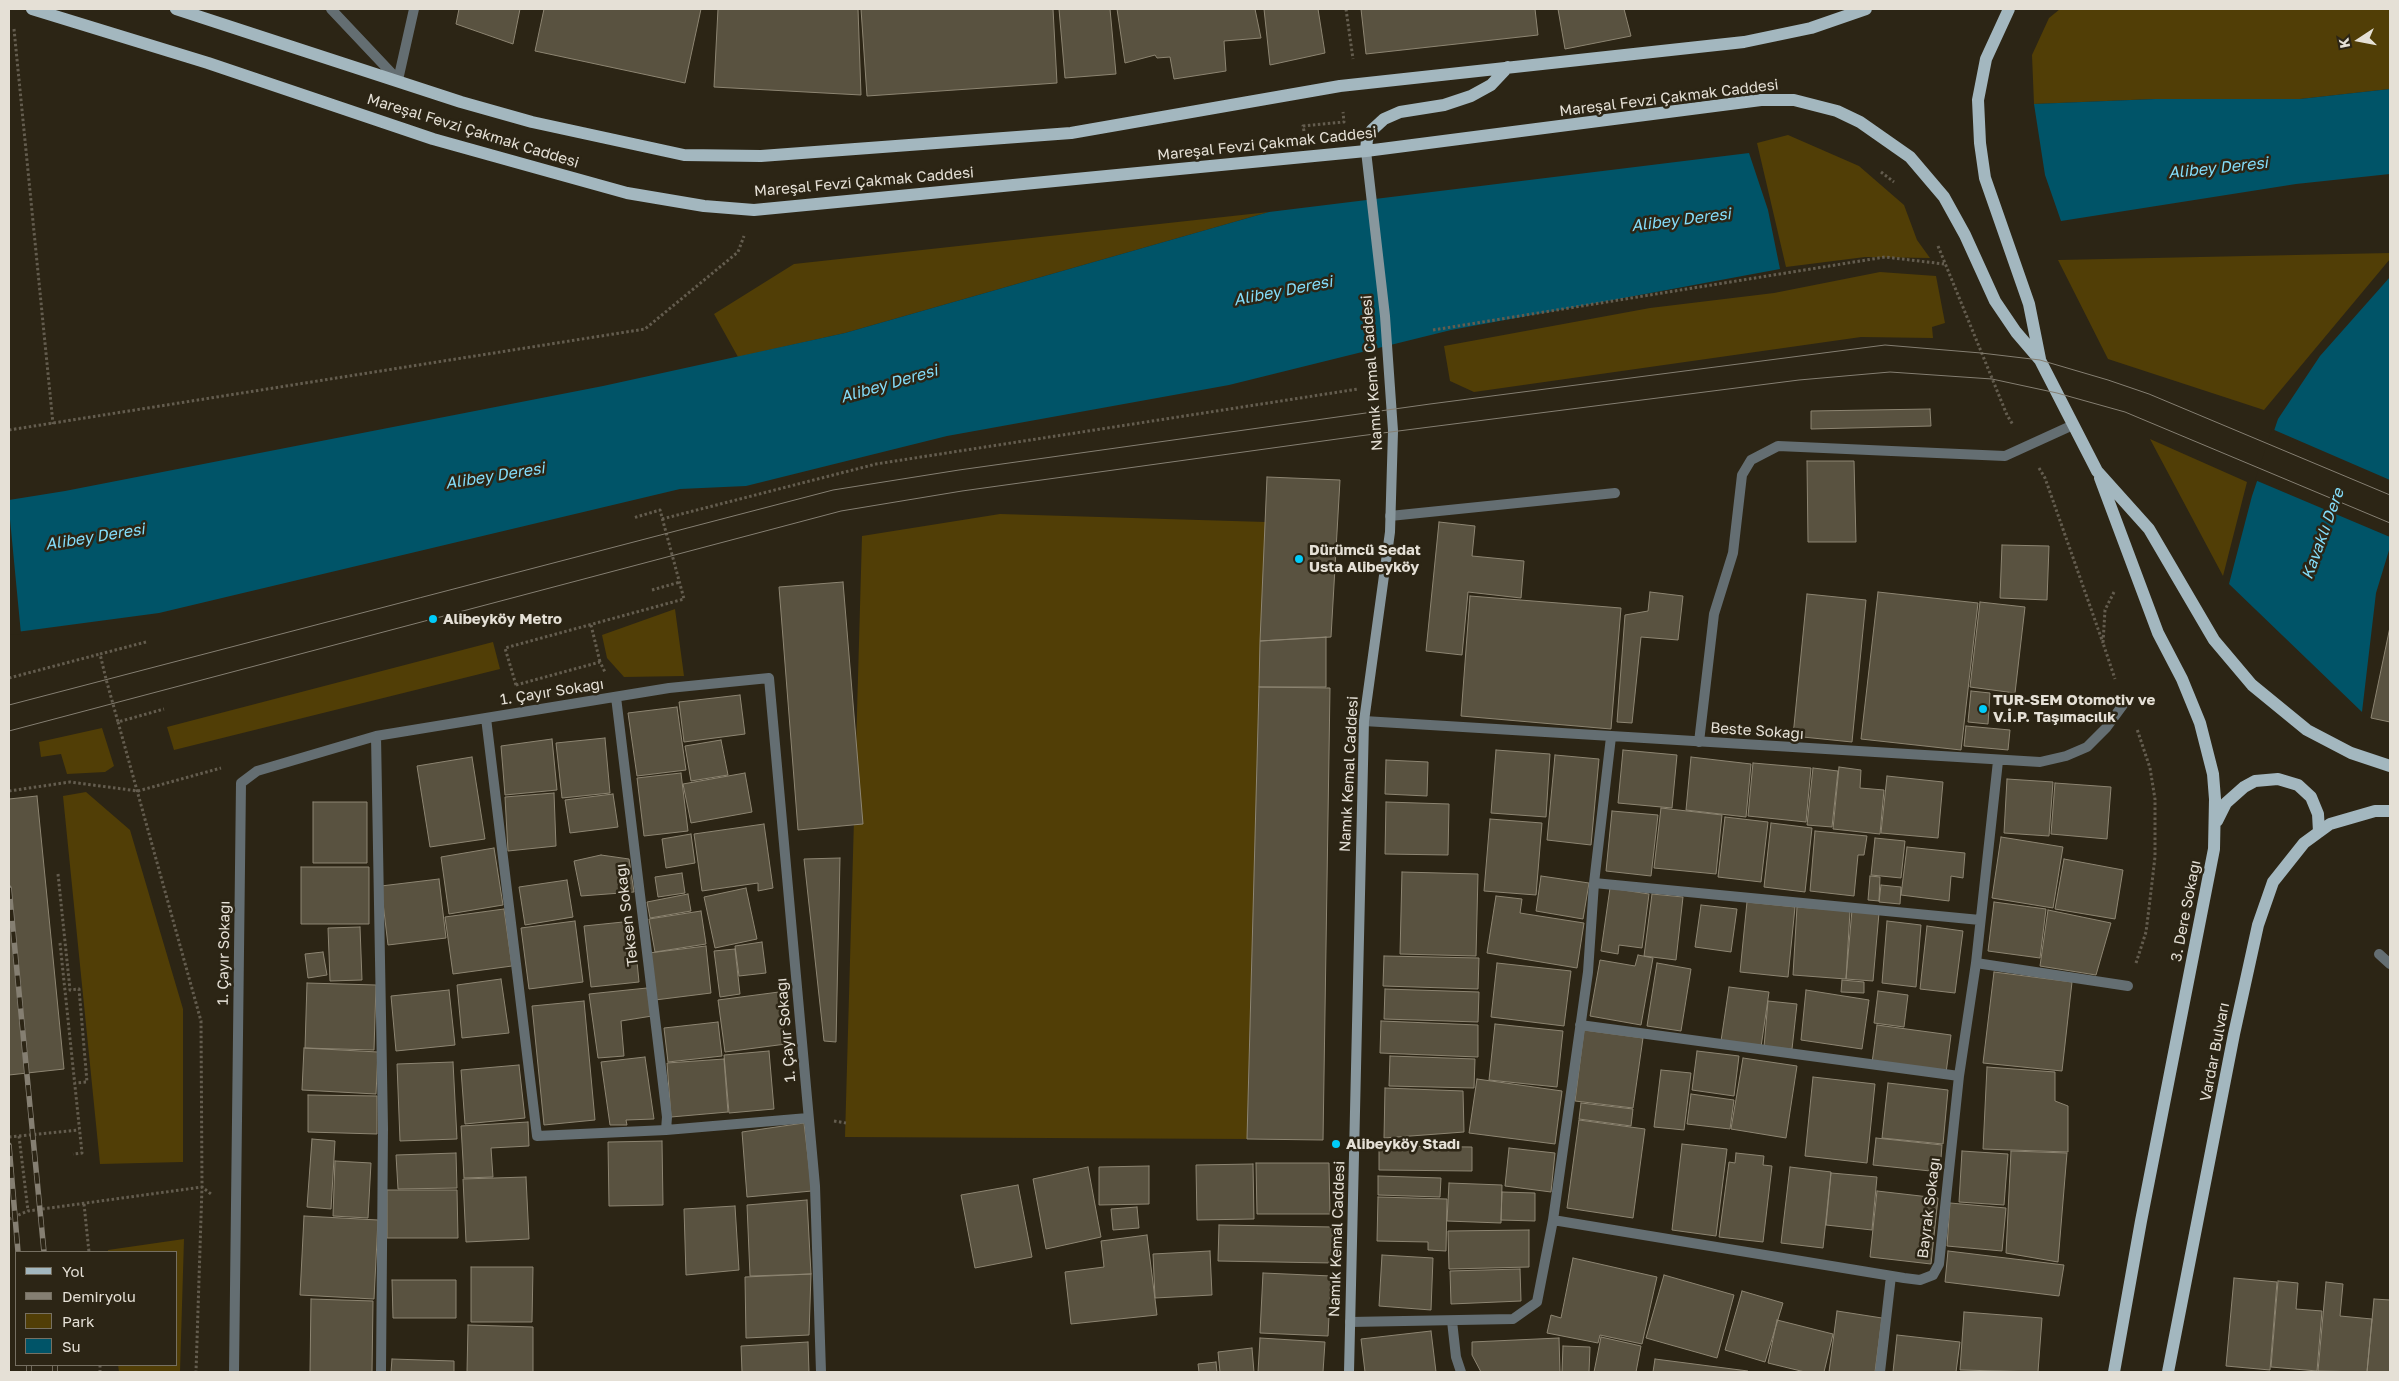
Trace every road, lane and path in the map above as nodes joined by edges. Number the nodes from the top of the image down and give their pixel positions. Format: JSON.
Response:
{"nodes":[{"id":1,"x":32,"y":9,"type":"edge"},
{"id":2,"x":176,"y":9,"type":"edge"},
{"id":3,"x":331,"y":9,"type":"edge"},
{"id":4,"x":414,"y":9,"type":"edge"},
{"id":5,"x":1346,"y":9,"type":"edge"},
{"id":6,"x":1866,"y":9,"type":"edge"},
{"id":7,"x":2009,"y":9,"type":"edge"},
{"id":8,"x":13,"y":28,"type":"dead end"},
{"id":9,"x":1508,"y":67,"type":"junction"},
{"id":10,"x":398,"y":80,"type":"junction"},
{"id":11,"x":1356,"y":85,"type":"junction"},
{"id":12,"x":1343,"y":109,"type":"dead end"},
{"id":13,"x":1304,"y":134,"type":"dead end"},
{"id":14,"x":1366,"y":150,"type":"junction"},
{"id":15,"x":1874,"y":167,"type":"dead end"},
{"id":16,"x":1898,"y":185,"type":"dead end"},
{"id":17,"x":1936,"y":238,"type":"dead end"},
{"id":18,"x":738,"y":252,"type":"dead end"},
{"id":19,"x":1944,"y":264,"type":"junction"},
{"id":20,"x":1433,"y":330,"type":"dead end"},
{"id":21,"x":2040,"y":360,"type":"junction"},
{"id":22,"x":1358,"y":389,"type":"dead end"},
{"id":23,"x":52,"y":424,"type":"junction"},
{"id":24,"x":2073,"y":425,"type":"junction"},
{"id":25,"x":9,"y":430,"type":"edge"},
{"id":26,"x":2026,"y":446,"type":"junction"},
{"id":27,"x":2097,"y":471,"type":"junction"},
{"id":28,"x":1616,"y":493,"type":"dead end"},
{"id":29,"x":1390,"y":516,"type":"junction"},
{"id":30,"x":633,"y":518,"type":"dead end"},
{"id":31,"x":662,"y":519,"type":"junction"},
{"id":32,"x":2133,"y":568,"type":"junction"},
{"id":33,"x":680,"y":582,"type":"junction"},
{"id":34,"x":652,"y":590,"type":"dead end"},
{"id":35,"x":591,"y":625,"type":"junction"},
{"id":36,"x":146,"y":642,"type":"dead end"},
{"id":37,"x":2103,"y":643,"type":"junction"},
{"id":38,"x":100,"y":654,"type":"junction"},
{"id":39,"x":600,"y":662,"type":"dead end"},
{"id":40,"x":9,"y":678,"type":"edge"},
{"id":41,"x":516,"y":685,"type":"dead end"},
{"id":42,"x":616,"y":697,"type":"junction"},
{"id":43,"x":2125,"y":702,"type":"junction"},
{"id":44,"x":164,"y":709,"type":"dead end"},
{"id":45,"x":486,"y":718,"type":"junction"},
{"id":46,"x":1364,"y":721,"type":"junction"},
{"id":47,"x":118,"y":722,"type":"junction"},
{"id":48,"x":376,"y":736,"type":"junction"},
{"id":49,"x":1611,"y":736,"type":"junction"},
{"id":50,"x":1700,"y":742,"type":"junction"},
{"id":51,"x":1998,"y":761,"type":"junction"},
{"id":52,"x":2390,"y":766,"type":"edge"},
{"id":53,"x":2390,"y":811,"type":"edge"},
{"id":54,"x":2215,"y":825,"type":"junction"},
{"id":55,"x":2318,"y":832,"type":"junction"},
{"id":56,"x":58,"y":874,"type":"dead end"},
{"id":57,"x":1594,"y":882,"type":"junction"},
{"id":58,"x":1980,"y":920,"type":"junction"},
{"id":59,"x":2146,"y":932,"type":"dead end"},
{"id":60,"x":60,"y":943,"type":"dead end"},
{"id":61,"x":2379,"y":954,"type":"dead end"},
{"id":62,"x":1976,"y":962,"type":"junction"},
{"id":63,"x":2390,"y":964,"type":"edge"},
{"id":64,"x":2128,"y":986,"type":"dead end"},
{"id":65,"x":1580,"y":1025,"type":"junction"},
{"id":66,"x":1959,"y":1076,"type":"junction"},
{"id":67,"x":75,"y":1083,"type":"junction"},
{"id":68,"x":808,"y":1118,"type":"junction"},
{"id":69,"x":79,"y":1130,"type":"junction"},
{"id":70,"x":666,"y":1130,"type":"junction"},
{"id":71,"x":20,"y":1136,"type":"junction"},
{"id":72,"x":9,"y":1137,"type":"edge"},
{"id":73,"x":73,"y":1154,"type":"dead end"},
{"id":74,"x":202,"y":1187,"type":"junction"},
{"id":75,"x":84,"y":1204,"type":"junction"},
{"id":76,"x":28,"y":1211,"type":"junction"},
{"id":77,"x":236,"y":1216,"type":"junction"},
{"id":78,"x":9,"y":1219,"type":"edge"},
{"id":79,"x":1553,"y":1220,"type":"junction"},
{"id":80,"x":89,"y":1251,"type":"edge"},
{"id":81,"x":1891,"y":1276,"type":"junction"},
{"id":82,"x":1350,"y":1322,"type":"junction"},
{"id":83,"x":1452,"y":1322,"type":"junction"},
{"id":84,"x":196,"y":1372,"type":"edge"},
{"id":85,"x":234,"y":1372,"type":"edge"},
{"id":86,"x":381,"y":1372,"type":"edge"},
{"id":87,"x":821,"y":1372,"type":"edge"},
{"id":88,"x":1349,"y":1372,"type":"edge"},
{"id":89,"x":1461,"y":1372,"type":"edge"},
{"id":90,"x":1880,"y":1372,"type":"edge"},
{"id":91,"x":2114,"y":1372,"type":"edge"},
{"id":92,"x":2168,"y":1372,"type":"edge"}],
"edges":[{"from":1,"to":14,"type":"main road","name":"Mareşal Fevzi Çakmak Caddesi"},
{"from":2,"to":10,"type":"main road","name":"Mareşal Fevzi Çakmak Caddesi"},
{"from":3,"to":10,"type":"street"},
{"from":4,"to":10,"type":"street"},
{"from":5,"to":11,"type":"path"},
{"from":6,"to":9,"type":"main road","name":"Mareşal Fevzi Çakmak Caddesi"},
{"from":7,"to":21,"type":"main road"},
{"from":8,"to":23,"type":"path"},
{"from":9,"to":11,"type":"main road","name":"Mareşal Fevzi Çakmak Caddesi"},
{"from":9,"to":14,"type":"main road"},
{"from":10,"to":11,"type":"main road","name":"Mareşal Fevzi Çakmak Caddesi"},
{"from":12,"to":13,"type":"path"},
{"from":14,"to":21,"type":"main road","name":"Mareşal Fevzi Çakmak Caddesi"},
{"from":14,"to":29,"type":"main road","name":"Namık Kemal Caddesi"},
{"from":15,"to":16,"type":"path"},
{"from":17,"to":19,"type":"path"},
{"from":18,"to":23,"type":"path"},
{"from":19,"to":20,"type":"path"},
{"from":19,"to":26,"type":"path"},
{"from":21,"to":24,"type":"main road"},
{"from":22,"to":31,"type":"path"},
{"from":23,"to":25,"type":"path"},
{"from":24,"to":26,"type":"street"},
{"from":24,"to":27,"type":"main road"},
{"from":26,"to":37,"type":"path"},
{"from":26,"to":50,"type":"street"},
{"from":27,"to":32,"type":"main road","name":"3. Dere Sokağı"},
{"from":27,"to":52,"type":"main road"},
{"from":28,"to":29,"type":"street"},
{"from":29,"to":46,"type":"main road","name":"Namık Kemal Caddesi"},
{"from":30,"to":31,"type":"path"},
{"from":31,"to":33,"type":"path"},
{"from":32,"to":37,"type":"path"},
{"from":32,"to":54,"type":"main road","name":"3. Dere Sokağı"},
{"from":33,"to":34,"type":"path"},
{"from":33,"to":35,"type":"path"},
{"from":35,"to":39,"type":"path"},
{"from":35,"to":41,"type":"path"},
{"from":36,"to":38,"type":"path"},
{"from":37,"to":43,"type":"path"},
{"from":38,"to":40,"type":"path"},
{"from":38,"to":47,"type":"path"},
{"from":42,"to":45,"type":"street","name":"1. Çayır Sokağı"},
{"from":42,"to":68,"type":"street","name":"1. Çayır Sokağı"},
{"from":42,"to":70,"type":"street","name":"Teksen Sokağı"},
{"from":43,"to":51,"type":"street","name":"Beste Sokağı"},
{"from":43,"to":59,"type":"path"},
{"from":44,"to":47,"type":"path"},
{"from":45,"to":48,"type":"street","name":"1. Çayır Sokağı"},
{"from":45,"to":70,"type":"street"},
{"from":46,"to":49,"type":"street","name":"Beste Sokağı"},
{"from":46,"to":82,"type":"main road","name":"Namık Kemal Caddesi"},
{"from":47,"to":74,"type":"path"},
{"from":48,"to":77,"type":"street","name":"1. Çayır Sokağı"},
{"from":48,"to":86,"type":"street"},
{"from":49,"to":50,"type":"street","name":"Beste Sokağı"},
{"from":49,"to":57,"type":"street"},
{"from":50,"to":51,"type":"street","name":"Beste Sokağı"},
{"from":51,"to":58,"type":"street","name":"Bayrak Sokağı"},
{"from":53,"to":55,"type":"main road","name":"Vardar Bulvarı"},
{"from":54,"to":55,"type":"main road"},
{"from":54,"to":91,"type":"main road","name":"3. Dere Sokağı"},
{"from":55,"to":92,"type":"main road","name":"Vardar Bulvarı"},
{"from":56,"to":67,"type":"path"},
{"from":57,"to":58,"type":"street"},
{"from":57,"to":65,"type":"street"},
{"from":58,"to":62,"type":"street","name":"Bayrak Sokağı"},
{"from":60,"to":67,"type":"path"},
{"from":61,"to":63,"type":"street"},
{"from":62,"to":64,"type":"street"},
{"from":62,"to":66,"type":"street","name":"Bayrak Sokağı"},
{"from":65,"to":66,"type":"street"},
{"from":65,"to":79,"type":"street"},
{"from":66,"to":81,"type":"street","name":"Bayrak Sokağı"},
{"from":67,"to":69,"type":"path"},
{"from":68,"to":70,"type":"street"},
{"from":68,"to":87,"type":"street","name":"1. Çayır Sokağı"},
{"from":69,"to":71,"type":"path"},
{"from":69,"to":73,"type":"path"},
{"from":71,"to":72,"type":"path"},
{"from":71,"to":76,"type":"path"},
{"from":74,"to":75,"type":"path"},
{"from":74,"to":77,"type":"path"},
{"from":74,"to":84,"type":"path"},
{"from":75,"to":76,"type":"path"},
{"from":75,"to":80,"type":"path"},
{"from":76,"to":78,"type":"path"},
{"from":77,"to":85,"type":"street","name":"1. Çayır Sokağı"},
{"from":79,"to":81,"type":"street","name":"Bayrak Sokağı"},
{"from":79,"to":83,"type":"street"},
{"from":81,"to":90,"type":"street"},
{"from":82,"to":83,"type":"street"},
{"from":82,"to":88,"type":"main road","name":"Namık Kemal Caddesi"},
{"from":83,"to":89,"type":"street"}]}
